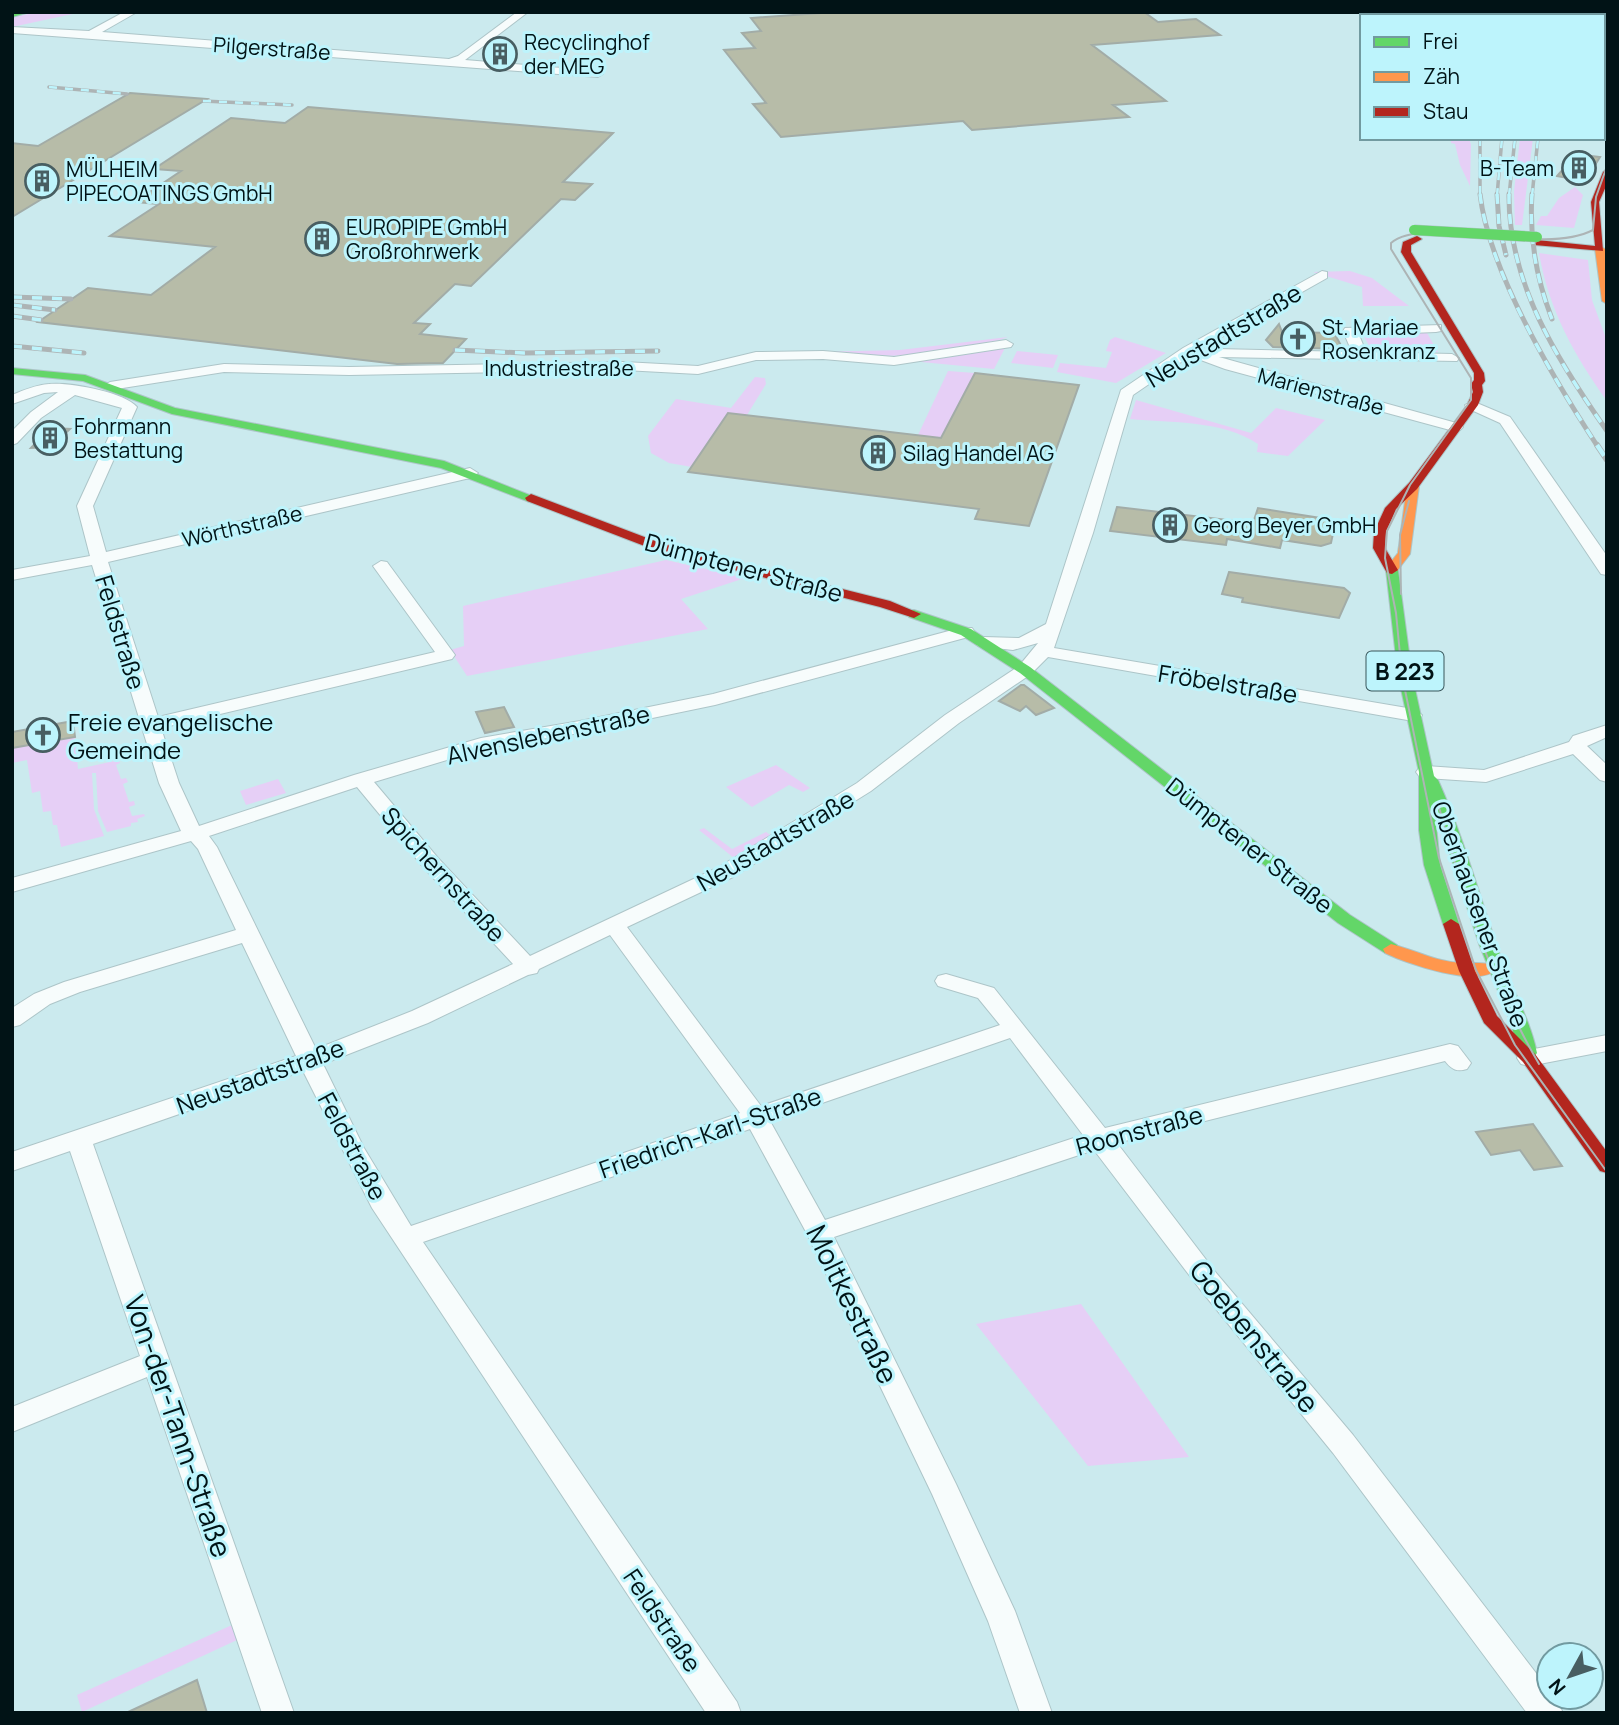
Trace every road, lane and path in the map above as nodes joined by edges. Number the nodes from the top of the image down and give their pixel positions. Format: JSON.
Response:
{"nodes":[{"id":1,"x":24,"y":12,"type":"edge"},
{"id":2,"x":132,"y":12,"type":"edge"},
{"id":3,"x":523,"y":12,"type":"edge"},
{"id":4,"x":12,"y":15,"type":"edge"},
{"id":5,"x":12,"y":30,"type":"edge"},
{"id":6,"x":91,"y":34,"type":"junction"},
{"id":7,"x":453,"y":61,"type":"junction"},
{"id":8,"x":598,"y":74,"type":"dead end"},
{"id":9,"x":1603,"y":178,"type":"edge"},
{"id":10,"x":1392,"y":234,"type":"dead end"},
{"id":11,"x":1416,"y":234,"type":"junction"},
{"id":12,"x":1599,"y":245,"type":"junction"},
{"id":13,"x":1391,"y":259,"type":"dead end"},
{"id":14,"x":1322,"y":275,"type":"dead end"},
{"id":15,"x":1607,"y":301,"type":"edge"},
{"id":16,"x":1436,"y":328,"type":"junction"},
{"id":17,"x":1006,"y":344,"type":"dead end"},
{"id":18,"x":1188,"y":351,"type":"junction"},
{"id":19,"x":1362,"y":356,"type":"junction"},
{"id":20,"x":1452,"y":358,"type":"junction"},
{"id":21,"x":1232,"y":361,"type":"junction"},
{"id":22,"x":19,"y":371,"type":"edge"},
{"id":23,"x":12,"y":383,"type":"edge"},
{"id":24,"x":1476,"y":384,"type":"junction"},
{"id":25,"x":110,"y":386,"type":"junction"},
{"id":26,"x":70,"y":391,"type":"junction"},
{"id":27,"x":12,"y":400,"type":"edge"},
{"id":28,"x":1472,"y":405,"type":"junction"},
{"id":29,"x":1455,"y":427,"type":"junction"},
{"id":30,"x":12,"y":440,"type":"edge"},
{"id":31,"x":470,"y":473,"type":"junction"},
{"id":32,"x":1413,"y":486,"type":"junction"},
{"id":33,"x":99,"y":559,"type":"junction"},
{"id":34,"x":381,"y":566,"type":"dead end"},
{"id":35,"x":1392,"y":568,"type":"junction"},
{"id":36,"x":1607,"y":570,"type":"edge"},
{"id":37,"x":12,"y":575,"type":"edge"},
{"id":38,"x":1055,"y":626,"type":"junction"},
{"id":39,"x":966,"y":632,"type":"junction"},
{"id":40,"x":984,"y":642,"type":"junction"},
{"id":41,"x":1044,"y":651,"type":"junction"},
{"id":42,"x":1026,"y":670,"type":"junction"},
{"id":43,"x":1413,"y":715,"type":"junction"},
{"id":44,"x":150,"y":725,"type":"junction"},
{"id":45,"x":1607,"y":731,"type":"edge"},
{"id":46,"x":1577,"y":747,"type":"junction"},
{"id":47,"x":1426,"y":772,"type":"junction"},
{"id":48,"x":1607,"y":776,"type":"edge"},
{"id":49,"x":361,"y":779,"type":"junction"},
{"id":50,"x":194,"y":832,"type":"junction"},
{"id":51,"x":14,"y":879,"type":"edge"},
{"id":52,"x":615,"y":926,"type":"junction"},
{"id":53,"x":250,"y":933,"type":"junction"},
{"id":54,"x":1378,"y":941,"type":"junction"},
{"id":55,"x":1460,"y":949,"type":"junction"},
{"id":56,"x":1491,"y":951,"type":"junction"},
{"id":57,"x":529,"y":968,"type":"junction"},
{"id":58,"x":1496,"y":968,"type":"junction"},
{"id":59,"x":1467,"y":971,"type":"junction"},
{"id":60,"x":946,"y":981,"type":"dead end"},
{"id":61,"x":12,"y":1019,"type":"edge"},
{"id":62,"x":1015,"y":1028,"type":"junction"},
{"id":63,"x":1607,"y":1043,"type":"edge"},
{"id":64,"x":1528,"y":1058,"type":"junction"},
{"id":65,"x":310,"y":1060,"type":"junction"},
{"id":66,"x":1459,"y":1063,"type":"dead end"},
{"id":67,"x":755,"y":1116,"type":"junction"},
{"id":68,"x":1101,"y":1138,"type":"junction"},
{"id":69,"x":79,"y":1140,"type":"junction"},
{"id":70,"x":12,"y":1161,"type":"edge"},
{"id":71,"x":1607,"y":1166,"type":"edge"},
{"id":72,"x":819,"y":1232,"type":"junction"},
{"id":73,"x":405,"y":1238,"type":"junction"},
{"id":74,"x":157,"y":1360,"type":"junction"},
{"id":75,"x":12,"y":1420,"type":"edge"},
{"id":76,"x":278,"y":1713,"type":"edge"},
{"id":77,"x":725,"y":1713,"type":"edge"},
{"id":78,"x":1036,"y":1713,"type":"edge"},
{"id":79,"x":1547,"y":1713,"type":"edge"}],
"edges":[{"from":1,"to":4,"type":"main road"},
{"from":2,"to":6,"type":"street"},
{"from":3,"to":7,"type":"street"},
{"from":5,"to":6,"type":"street","name":"Pilgerstraße"},
{"from":6,"to":7,"type":"street","name":"Pilgerstraße"},
{"from":7,"to":8,"type":"street","name":"Pilgerstraße"},
{"from":9,"to":12,"type":"main road"},
{"from":10,"to":11,"type":"main road"},
{"from":11,"to":12,"type":"main road"},
{"from":11,"to":24,"type":"main road","name":"Oberhausener Straße","number":"B 223"},
{"from":12,"to":15,"type":"main road"},
{"from":13,"to":16,"type":"main road"},
{"from":14,"to":18,"type":"street","name":"Neustadtstraße"},
{"from":16,"to":19,"type":"street"},
{"from":16,"to":20,"type":"main road"},
{"from":17,"to":25,"type":"street","name":"Industriestraße"},
{"from":18,"to":21,"type":"street","name":"Marienstraße"},
{"from":18,"to":38,"type":"street","name":"Neustadtstraße"},
{"from":19,"to":20,"type":"street"},
{"from":19,"to":21,"type":"street"},
{"from":20,"to":24,"type":"main road"},
{"from":21,"to":29,"type":"street","name":"Marienstraße"},
{"from":22,"to":23,"type":"main road"},
{"from":22,"to":25,"type":"main road","name":"Dümptener Straße"},
{"from":24,"to":28,"type":"main road","name":"Oberhausener Straße","number":"B 223"},
{"from":25,"to":31,"type":"main road","name":"Dümptener Straße"},
{"from":26,"to":27,"type":"street"},
{"from":26,"to":30,"type":"street"},
{"from":26,"to":33,"type":"street","name":"Feldstraße"},
{"from":28,"to":29,"type":"main road","name":"Oberhausener Straße","number":"B 223"},
{"from":28,"to":36,"type":"street"},
{"from":29,"to":32,"type":"main road","name":"Oberhausener Straße","number":"B 223"},
{"from":31,"to":33,"type":"street","name":"Wörthstraße"},
{"from":31,"to":39,"type":"main road","name":"Dümptener Straße"},
{"from":32,"to":35,"type":"main road","name":"Oberhausener Straße","number":"B 223"},
{"from":32,"to":35,"type":"main road","name":"Oberhausener Straße","number":"B 223"},
{"from":33,"to":37,"type":"street","name":"Wörthstraße"},
{"from":33,"to":44,"type":"street","name":"Feldstraße"},
{"from":34,"to":44,"type":"street"},
{"from":35,"to":43,"type":"main road","name":"Oberhausener Straße","number":"B 223"},
{"from":38,"to":40,"type":"street"},
{"from":38,"to":41,"type":"street","name":"Neustadtstraße"},
{"from":39,"to":40,"type":"main road","name":"Dümptener Straße"},
{"from":39,"to":49,"type":"street","name":"Alvenslebenstraße"},
{"from":40,"to":42,"type":"main road","name":"Dümptener Straße"},
{"from":41,"to":42,"type":"street","name":"Neustadtstraße"},
{"from":41,"to":43,"type":"street","name":"Fröbelstraße"},
{"from":42,"to":52,"type":"street","name":"Neustadtstraße"},
{"from":42,"to":54,"type":"main road","name":"Dümptener Straße"},
{"from":43,"to":47,"type":"main road","name":"Oberhausener Straße","number":"B 223"},
{"from":44,"to":50,"type":"street","name":"Feldstraße"},
{"from":45,"to":46,"type":"street"},
{"from":46,"to":47,"type":"street"},
{"from":46,"to":48,"type":"street"},
{"from":47,"to":55,"type":"main road","name":"Oberhausener Straße","number":"B 223"},
{"from":47,"to":56,"type":"main road","name":"Oberhausener Straße","number":"B 223"},
{"from":49,"to":50,"type":"street","name":"Alvenslebenstraße"},
{"from":49,"to":57,"type":"street","name":"Spichernstraße"},
{"from":50,"to":51,"type":"street","name":"Alvenslebenstraße"},
{"from":50,"to":53,"type":"street","name":"Feldstraße"},
{"from":52,"to":57,"type":"street","name":"Neustadtstraße"},
{"from":52,"to":67,"type":"street","name":"Moltkestraße"},
{"from":53,"to":61,"type":"street"},
{"from":53,"to":65,"type":"street","name":"Feldstraße"},
{"from":54,"to":55,"type":"main road","name":"Dümptener Straße"},
{"from":54,"to":59,"type":"main road","name":"Dümptener Straße"},
{"from":55,"to":56,"type":"main road","name":"Dümptener Straße"},
{"from":55,"to":59,"type":"main road","name":"Oberhausener Straße","number":"B 223"},
{"from":56,"to":58,"type":"main road","name":"Oberhausener Straße","number":"B 223"},
{"from":57,"to":65,"type":"street","name":"Neustadtstraße"},
{"from":58,"to":59,"type":"main road","name":"Dümptener Straße"},
{"from":58,"to":64,"type":"main road","name":"Oberhausener Straße","number":"B 223"},
{"from":59,"to":64,"type":"main road","name":"Oberhausener Straße","number":"B 223"},
{"from":60,"to":62,"type":"street","name":"Goebenstraße"},
{"from":62,"to":67,"type":"street","name":"Friedrich-Karl-Straße"},
{"from":62,"to":68,"type":"street","name":"Goebenstraße"},
{"from":63,"to":64,"type":"street"},
{"from":64,"to":71,"type":"main road","name":"Oberhausener Straße","number":"B 223"},
{"from":65,"to":69,"type":"street","name":"Neustadtstraße"},
{"from":65,"to":73,"type":"street","name":"Feldstraße"},
{"from":66,"to":68,"type":"street","name":"Roonstraße"},
{"from":67,"to":72,"type":"street","name":"Moltkestraße"},
{"from":67,"to":73,"type":"street","name":"Friedrich-Karl-Straße"},
{"from":68,"to":72,"type":"street","name":"Roonstraße"},
{"from":68,"to":79,"type":"street","name":"Goebenstraße"},
{"from":69,"to":70,"type":"street","name":"Neustadtstraße"},
{"from":69,"to":74,"type":"street","name":"Von-der-Tann-Straße"},
{"from":72,"to":78,"type":"street","name":"Moltkestraße"},
{"from":73,"to":77,"type":"street","name":"Feldstraße"},
{"from":74,"to":75,"type":"street"},
{"from":74,"to":76,"type":"street","name":"Von-der-Tann-Straße"}]}
